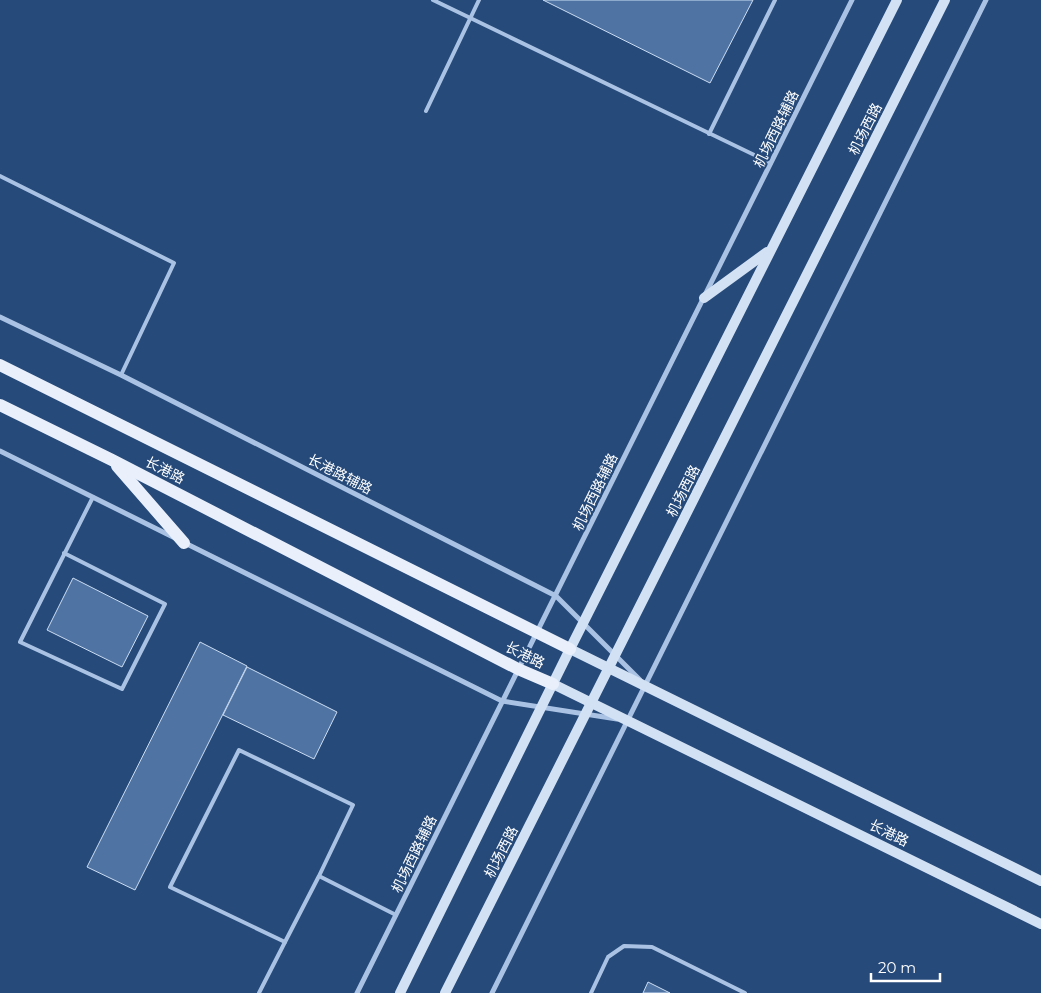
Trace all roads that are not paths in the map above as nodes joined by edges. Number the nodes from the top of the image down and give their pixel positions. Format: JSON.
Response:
{"nodes":[{"id":1,"x":433,"y":0,"type":"edge"},
{"id":2,"x":479,"y":0,"type":"edge"},
{"id":3,"x":775,"y":0,"type":"edge"},
{"id":4,"x":852,"y":0,"type":"edge"},
{"id":5,"x":897,"y":0,"type":"edge"},
{"id":6,"x":945,"y":0,"type":"edge"},
{"id":7,"x":986,"y":0,"type":"edge"},
{"id":8,"x":470,"y":18,"type":"junction"},
{"id":9,"x":426,"y":111,"type":"dead end"},
{"id":10,"x":709,"y":134,"type":"junction"},
{"id":11,"x":771,"y":163,"type":"junction"},
{"id":12,"x":0,"y":176,"type":"edge"},
{"id":13,"x":770,"y":250,"type":"junction"},
{"id":14,"x":704,"y":298,"type":"junction"},
{"id":15,"x":0,"y":317,"type":"edge"},
{"id":16,"x":0,"y":365,"type":"edge"},
{"id":17,"x":121,"y":375,"type":"junction"},
{"id":18,"x":0,"y":405,"type":"edge"},
{"id":19,"x":0,"y":451,"type":"edge"},
{"id":20,"x":112,"y":460,"type":"junction"},
{"id":21,"x":93,"y":497,"type":"junction"},
{"id":22,"x":184,"y":542,"type":"junction"},
{"id":23,"x":64,"y":553,"type":"junction"},
{"id":24,"x":556,"y":596,"type":"junction"},
{"id":25,"x":584,"y":624,"type":"junction"},
{"id":26,"x":537,"y":632,"type":"junction"},
{"id":27,"x":570,"y":649,"type":"junction"},
{"id":28,"x":616,"y":656,"type":"junction"},
{"id":29,"x":518,"y":669,"type":"junction"},
{"id":30,"x":609,"y":669,"type":"junction"},
{"id":31,"x":553,"y":684,"type":"junction"},
{"id":32,"x":646,"y":685,"type":"junction"},
{"id":33,"x":502,"y":701,"type":"junction"},
{"id":34,"x":591,"y":703,"type":"junction"},
{"id":35,"x":542,"y":706,"type":"junction"},
{"id":36,"x":586,"y":714,"type":"junction"},
{"id":37,"x":628,"y":721,"type":"junction"},
{"id":38,"x":319,"y":876,"type":"junction"},
{"id":39,"x":1041,"y":881,"type":"edge"},
{"id":40,"x":396,"y":915,"type":"junction"},
{"id":41,"x":1041,"y":924,"type":"edge"},
{"id":42,"x":285,"y":942,"type":"junction"},
{"id":43,"x":259,"y":993,"type":"edge"},
{"id":44,"x":357,"y":993,"type":"edge"},
{"id":45,"x":400,"y":993,"type":"edge"},
{"id":46,"x":446,"y":993,"type":"edge"},
{"id":47,"x":492,"y":993,"type":"edge"},
{"id":48,"x":591,"y":993,"type":"edge"},
{"id":49,"x":744,"y":993,"type":"edge"}],
"edges":[{"from":1,"to":8,"type":"lane"},
{"from":2,"to":8,"type":"lane"},
{"from":3,"to":10,"type":"lane"},
{"from":4,"to":11,"type":"street","name":"机场西路辅路"},
{"from":5,"to":13,"type":"main road","name":"机场西路"},
{"from":6,"to":28,"type":"main road","name":"机场西路"},
{"from":7,"to":32,"type":"street"},
{"from":8,"to":9,"type":"lane"},
{"from":8,"to":10,"type":"lane"},
{"from":10,"to":11,"type":"lane"},
{"from":11,"to":14,"type":"street","name":"机场西路辅路"},
{"from":12,"to":17,"type":"lane"},
{"from":13,"to":14,"type":"main road"},
{"from":13,"to":25,"type":"main road","name":"机场西路"},
{"from":14,"to":24,"type":"street","name":"机场西路辅路"},
{"from":15,"to":17,"type":"street","name":"长港路辅路"},
{"from":16,"to":26,"type":"main road","name":"长港路"},
{"from":17,"to":24,"type":"street","name":"长港路辅路"},
{"from":18,"to":20,"type":"main road","name":"长港路"},
{"from":19,"to":21,"type":"street"},
{"from":20,"to":22,"type":"main road"},
{"from":20,"to":29,"type":"main road","name":"长港路"},
{"from":21,"to":22,"type":"street"},
{"from":21,"to":23,"type":"lane"},
{"from":22,"to":33,"type":"street"},
{"from":23,"to":23,"type":"lane"},
{"from":24,"to":25,"type":"street","name":"长港路辅路"},
{"from":24,"to":26,"type":"street","name":"机场西路辅路"},
{"from":25,"to":27,"type":"main road","name":"机场西路"},
{"from":25,"to":28,"type":"street","name":"长港路辅路"},
{"from":26,"to":27,"type":"main road","name":"长港路"},
{"from":26,"to":29,"type":"street","name":"机场西路辅路"},
{"from":27,"to":30,"type":"main road","name":"长港路"},
{"from":27,"to":31,"type":"main road","name":"机场西路"},
{"from":28,"to":30,"type":"main road","name":"机场西路"},
{"from":28,"to":32,"type":"street","name":"长港路辅路"},
{"from":29,"to":31,"type":"main road","name":"长港路"},
{"from":29,"to":33,"type":"street","name":"机场西路辅路"},
{"from":30,"to":32,"type":"main road","name":"长港路"},
{"from":30,"to":34,"type":"main road","name":"机场西路"},
{"from":31,"to":34,"type":"main road","name":"长港路"},
{"from":31,"to":35,"type":"main road","name":"机场西路"},
{"from":32,"to":37,"type":"street"},
{"from":32,"to":39,"type":"main road","name":"长港路"},
{"from":33,"to":35,"type":"street"},
{"from":33,"to":40,"type":"street","name":"机场西路辅路"},
{"from":34,"to":36,"type":"main road","name":"机场西路"},
{"from":34,"to":37,"type":"main road","name":"长港路"},
{"from":35,"to":36,"type":"street"},
{"from":35,"to":45,"type":"main road","name":"机场西路"},
{"from":36,"to":37,"type":"street"},
{"from":36,"to":46,"type":"main road","name":"机场西路"},
{"from":37,"to":41,"type":"main road","name":"长港路"},
{"from":37,"to":47,"type":"street"},
{"from":38,"to":40,"type":"lane"},
{"from":38,"to":42,"type":"lane"},
{"from":38,"to":42,"type":"lane"},
{"from":40,"to":44,"type":"street","name":"机场西路辅路"},
{"from":42,"to":43,"type":"lane"},
{"from":48,"to":49,"type":"lane"}]}
